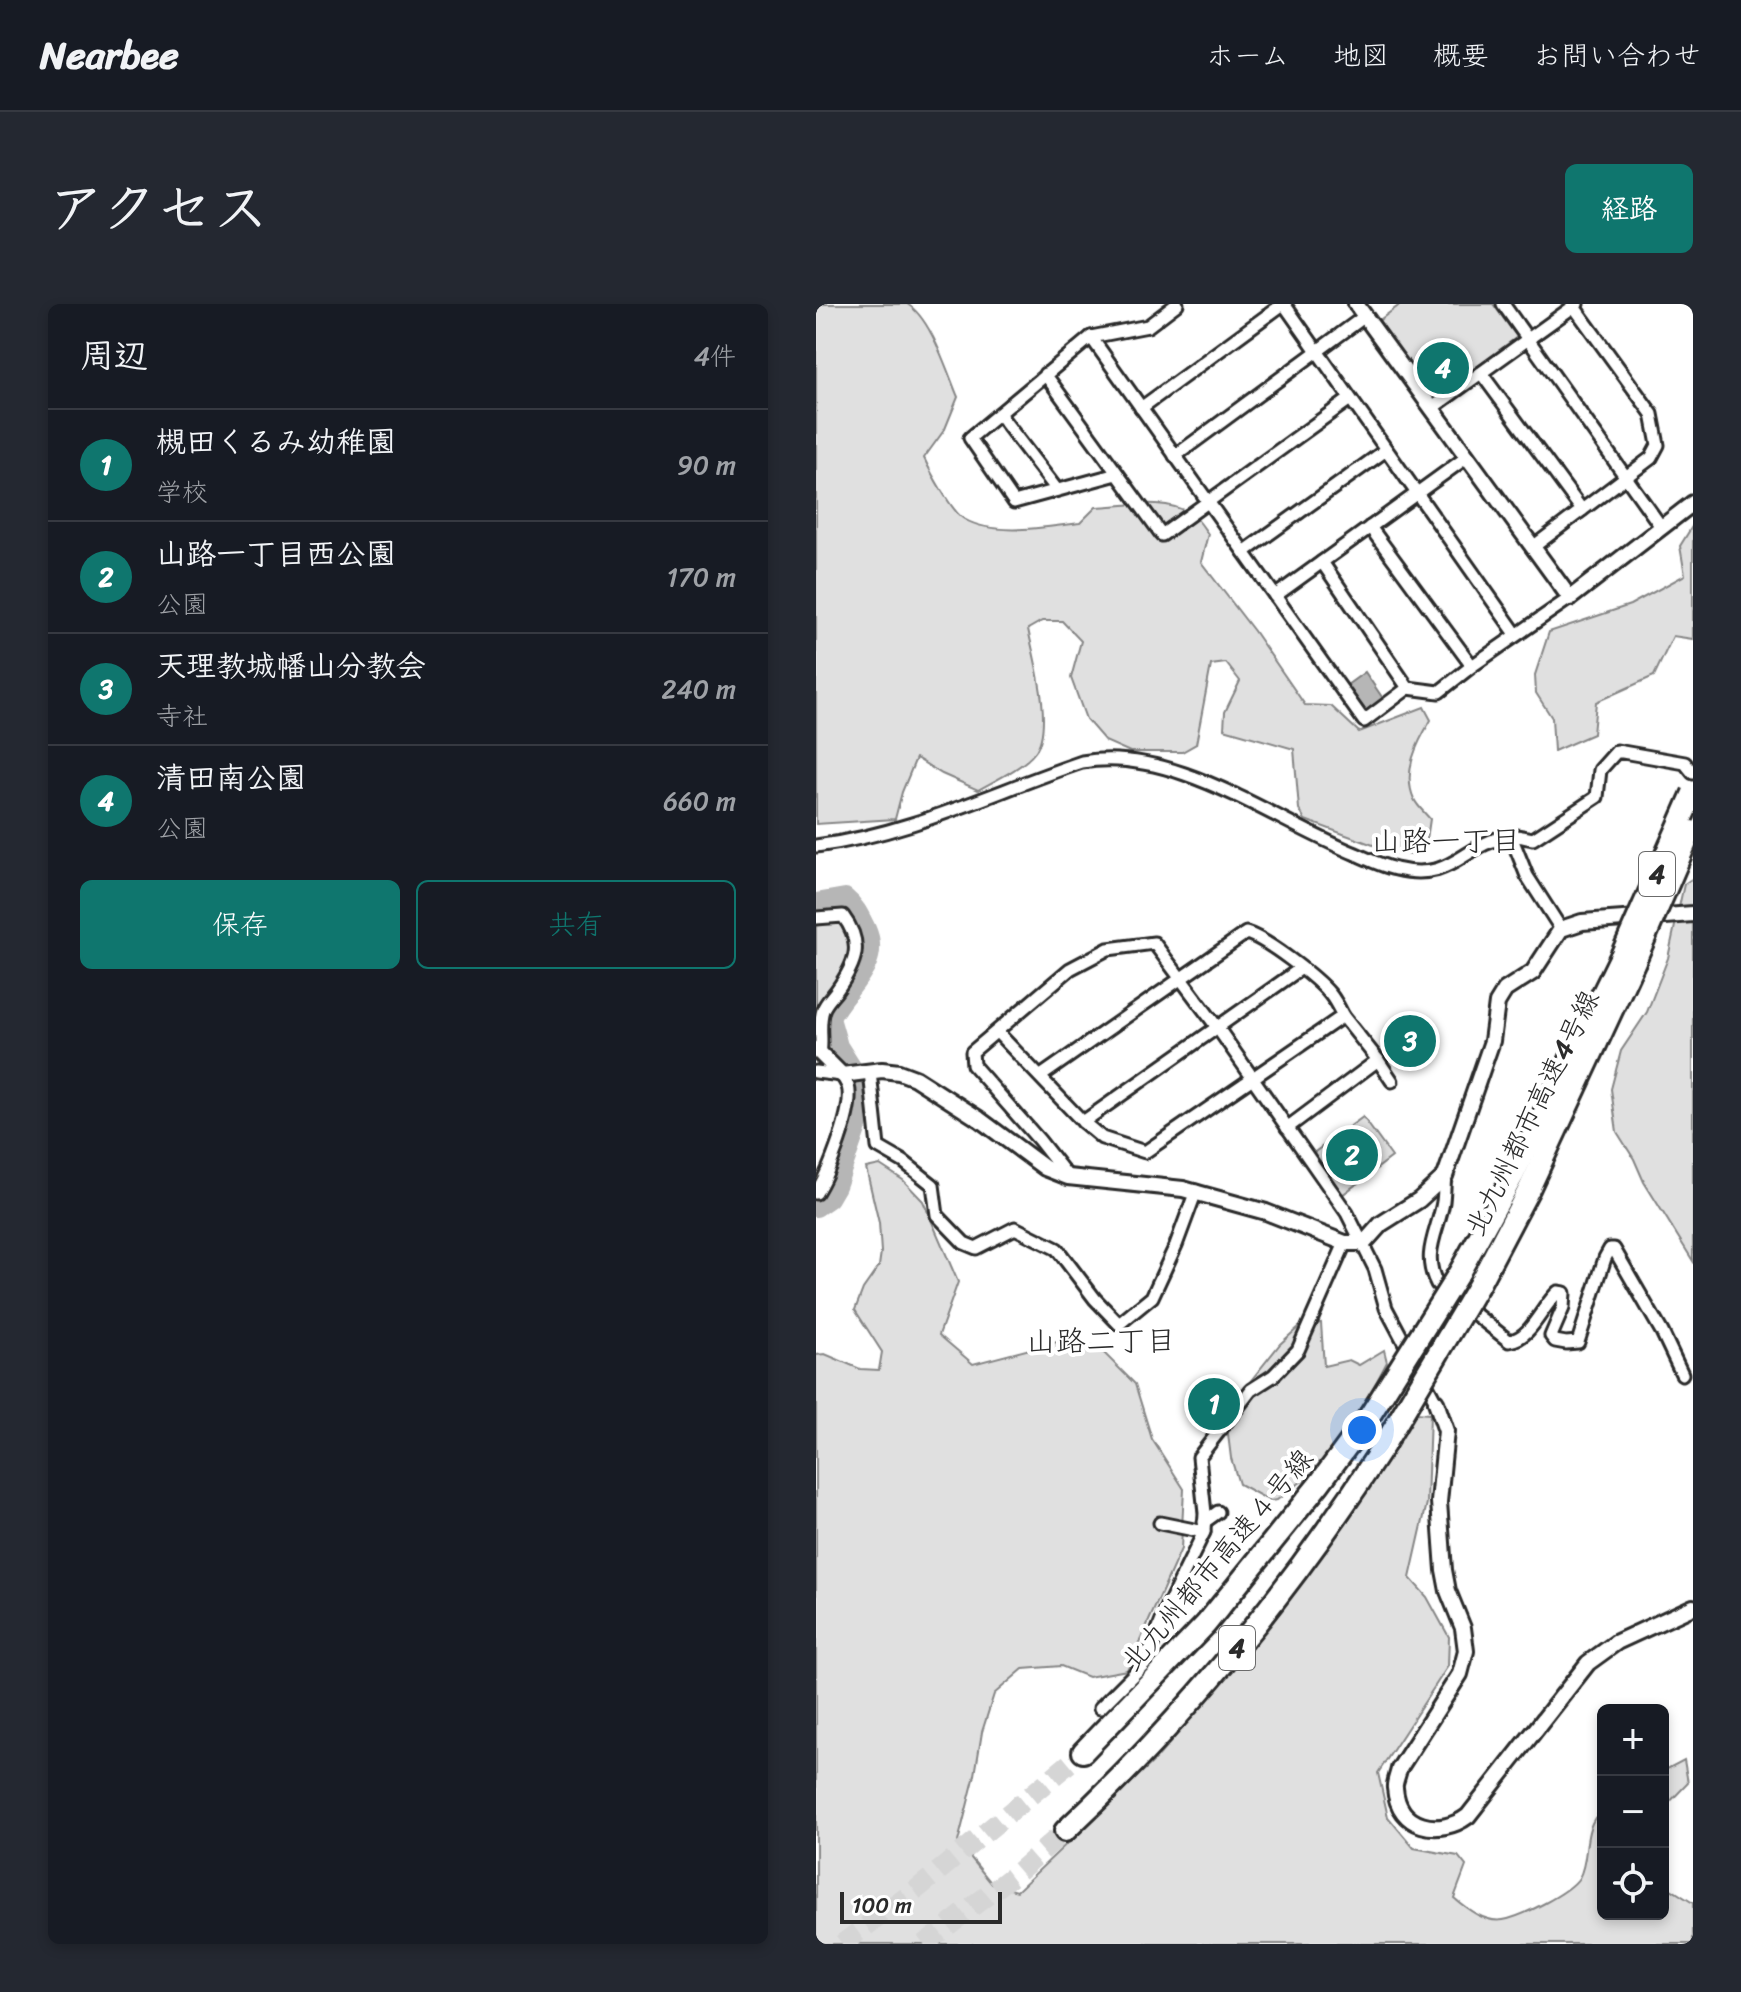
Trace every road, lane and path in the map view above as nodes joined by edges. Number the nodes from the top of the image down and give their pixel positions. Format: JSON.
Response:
{"nodes":[{"id":1,"x":1177,"y":304,"type":"edge"},
{"id":2,"x":1283,"y":304,"type":"edge"},
{"id":3,"x":1503,"y":304,"type":"edge"},
{"id":4,"x":1574,"y":305,"type":"edge"},
{"id":5,"x":1360,"y":310,"type":"edge"},
{"id":6,"x":1091,"y":337,"type":"junction"},
{"id":7,"x":1528,"y":339,"type":"junction"},
{"id":8,"x":1317,"y":351,"type":"junction"},
{"id":9,"x":1481,"y":373,"type":"junction"},
{"id":10,"x":1045,"y":374,"type":"junction"},
{"id":11,"x":1350,"y":399,"type":"junction"},
{"id":12,"x":1141,"y":408,"type":"junction"},
{"id":13,"x":1432,"y":408,"type":"junction"},
{"id":14,"x":999,"y":414,"type":"junction"},
{"id":15,"x":1386,"y":450,"type":"junction"},
{"id":16,"x":1175,"y":456,"type":"junction"},
{"id":17,"x":1467,"y":457,"type":"junction"},
{"id":18,"x":1117,"y":474,"type":"junction"},
{"id":19,"x":1626,"y":477,"type":"junction"},
{"id":20,"x":1057,"y":490,"type":"junction"},
{"id":21,"x":1417,"y":493,"type":"junction"},
{"id":22,"x":1208,"y":502,"type":"junction"},
{"id":23,"x":1693,"y":503,"type":"edge"},
{"id":24,"x":1582,"y":510,"type":"junction"},
{"id":25,"x":1370,"y":527,"type":"junction"},
{"id":26,"x":1662,"y":528,"type":"junction"},
{"id":27,"x":1533,"y":547,"type":"junction"},
{"id":28,"x":1244,"y":552,"type":"junction"},
{"id":29,"x":1322,"y":562,"type":"junction"},
{"id":30,"x":1275,"y":596,"type":"junction"},
{"id":31,"x":1570,"y":598,"type":"junction"},
{"id":32,"x":1516,"y":634,"type":"junction"},
{"id":33,"x":1472,"y":666,"type":"junction"},
{"id":34,"x":1408,"y":688,"type":"junction"},
{"id":35,"x":1693,"y":773,"type":"edge"},
{"id":36,"x":1693,"y":793,"type":"edge"},
{"id":37,"x":1693,"y":827,"type":"edge"},
{"id":38,"x":1511,"y":836,"type":"junction"},
{"id":39,"x":816,"y":846,"type":"edge"},
{"id":40,"x":1693,"y":914,"type":"edge"},
{"id":41,"x":816,"y":918,"type":"edge"},
{"id":42,"x":1561,"y":929,"type":"junction"},
{"id":43,"x":1628,"y":960,"type":"junction"},
{"id":44,"x":1300,"y":969,"type":"junction"},
{"id":45,"x":1180,"y":977,"type":"junction"},
{"id":46,"x":1343,"y":1016,"type":"junction"},
{"id":47,"x":1217,"y":1027,"type":"junction"},
{"id":48,"x":997,"y":1032,"type":"junction"},
{"id":49,"x":818,"y":1051,"type":"edge"},
{"id":50,"x":1378,"y":1060,"type":"junction"},
{"id":51,"x":816,"y":1072,"type":"edge"},
{"id":52,"x":867,"y":1072,"type":"junction"},
{"id":53,"x":845,"y":1075,"type":"junction"},
{"id":54,"x":1041,"y":1076,"type":"junction"},
{"id":55,"x":1252,"y":1079,"type":"junction"},
{"id":56,"x":1392,"y":1081,"type":"dead end"},
{"id":57,"x":1083,"y":1122,"type":"junction"},
{"id":58,"x":1287,"y":1128,"type":"junction"},
{"id":59,"x":1445,"y":1176,"type":"junction"},
{"id":60,"x":1068,"y":1177,"type":"junction"},
{"id":61,"x":1196,"y":1191,"type":"junction"},
{"id":62,"x":816,"y":1193,"type":"edge"},
{"id":63,"x":1345,"y":1243,"type":"junction"},
{"id":64,"x":1364,"y":1243,"type":"junction"},
{"id":65,"x":1459,"y":1273,"type":"joint"},
{"id":66,"x":1682,"y":1374,"type":"dead end"},
{"id":67,"x":1436,"y":1402,"type":"joint"},
{"id":68,"x":1218,"y":1512,"type":"dead end"},
{"id":69,"x":1160,"y":1523,"type":"dead end"},
{"id":70,"x":1204,"y":1527,"type":"junction"},
{"id":71,"x":1693,"y":1607,"type":"edge"},
{"id":72,"x":1100,"y":1708,"type":"dead end"},
{"id":73,"x":1083,"y":1752,"type":"tunnel mouth"},
{"id":74,"x":1065,"y":1831,"type":"tunnel mouth"}],
"edges":[{"from":1,"to":6,"type":"street"},
{"from":2,"to":8,"type":"street"},
{"from":2,"to":12,"type":"street"},
{"from":3,"to":7,"type":"street"},
{"from":4,"to":7,"type":"street"},
{"from":4,"to":19,"type":"street"},
{"from":5,"to":8,"type":"street"},
{"from":5,"to":13,"type":"street"},
{"from":6,"to":10,"type":"street"},
{"from":6,"to":12,"type":"street"},
{"from":7,"to":9,"type":"street"},
{"from":7,"to":19,"type":"street"},
{"from":8,"to":11,"type":"street"},
{"from":8,"to":16,"type":"street"},
{"from":9,"to":13,"type":"street"},
{"from":9,"to":24,"type":"street"},
{"from":10,"to":14,"type":"street"},
{"from":10,"to":18,"type":"street"},
{"from":11,"to":15,"type":"street"},
{"from":11,"to":22,"type":"street"},
{"from":12,"to":16,"type":"street"},
{"from":13,"to":17,"type":"street"},
{"from":14,"to":20,"type":"street"},
{"from":14,"to":20,"type":"street"},
{"from":15,"to":21,"type":"street"},
{"from":15,"to":28,"type":"street"},
{"from":16,"to":22,"type":"street"},
{"from":17,"to":21,"type":"street"},
{"from":17,"to":27,"type":"street"},
{"from":18,"to":20,"type":"street"},
{"from":18,"to":22,"type":"street"},
{"from":19,"to":24,"type":"street"},
{"from":19,"to":26,"type":"street"},
{"from":21,"to":25,"type":"street"},
{"from":21,"to":32,"type":"street"},
{"from":22,"to":28,"type":"street"},
{"from":23,"to":26,"type":"street"},
{"from":24,"to":27,"type":"street"},
{"from":25,"to":29,"type":"street"},
{"from":25,"to":33,"type":"street"},
{"from":26,"to":31,"type":"street"},
{"from":27,"to":31,"type":"street"},
{"from":28,"to":30,"type":"street"},
{"from":29,"to":30,"type":"street"},
{"from":29,"to":34,"type":"street"},
{"from":30,"to":34,"type":"street"},
{"from":31,"to":32,"type":"street"},
{"from":32,"to":33,"type":"street"},
{"from":33,"to":34,"type":"street"},
{"from":35,"to":38,"type":"street"},
{"from":36,"to":43,"type":"highway","number":"4","bridge":true},
{"from":37,"to":43,"type":"highway","number":"4","bridge":true},
{"from":38,"to":39,"type":"street"},
{"from":38,"to":42,"type":"street"},
{"from":40,"to":42,"type":"street"},
{"from":41,"to":49,"type":"street"},
{"from":42,"to":59,"type":"street"},
{"from":43,"to":65,"type":"highway","name":"北九州都市高速4号線"},
{"from":43,"to":74,"type":"highway","name":"北九州都市高速4号線","number":"4","bridge":true},
{"from":44,"to":45,"type":"street"},
{"from":44,"to":46,"type":"street"},
{"from":44,"to":47,"type":"street"},
{"from":45,"to":47,"type":"street"},
{"from":45,"to":48,"type":"street"},
{"from":45,"to":54,"type":"street"},
{"from":46,"to":50,"type":"street"},
{"from":46,"to":55,"type":"street"},
{"from":47,"to":55,"type":"street"},
{"from":47,"to":57,"type":"street"},
{"from":48,"to":54,"type":"street"},
{"from":48,"to":60,"type":"street"},
{"from":49,"to":53,"type":"street"},
{"from":50,"to":56,"type":"street"},
{"from":50,"to":58,"type":"street"},
{"from":51,"to":53,"type":"street"},
{"from":52,"to":53,"type":"street"},
{"from":52,"to":60,"type":"street"},
{"from":52,"to":61,"type":"street"},
{"from":53,"to":62,"type":"street"},
{"from":54,"to":57,"type":"street"},
{"from":55,"to":57,"type":"street"},
{"from":55,"to":58,"type":"street"},
{"from":58,"to":64,"type":"street"},
{"from":59,"to":64,"type":"street"},
{"from":59,"to":66,"type":"street"},
{"from":60,"to":61,"type":"street"},
{"from":61,"to":63,"type":"street"},
{"from":63,"to":64,"type":"street"},
{"from":63,"to":70,"type":"street"},
{"from":64,"to":67,"type":"street"},
{"from":65,"to":73,"type":"highway","name":"北九州都市高速４号線","number":"4","bridge":true},
{"from":67,"to":71,"type":"street"},
{"from":68,"to":70,"type":"street"},
{"from":69,"to":70,"type":"street"},
{"from":70,"to":72,"type":"street"}]}
